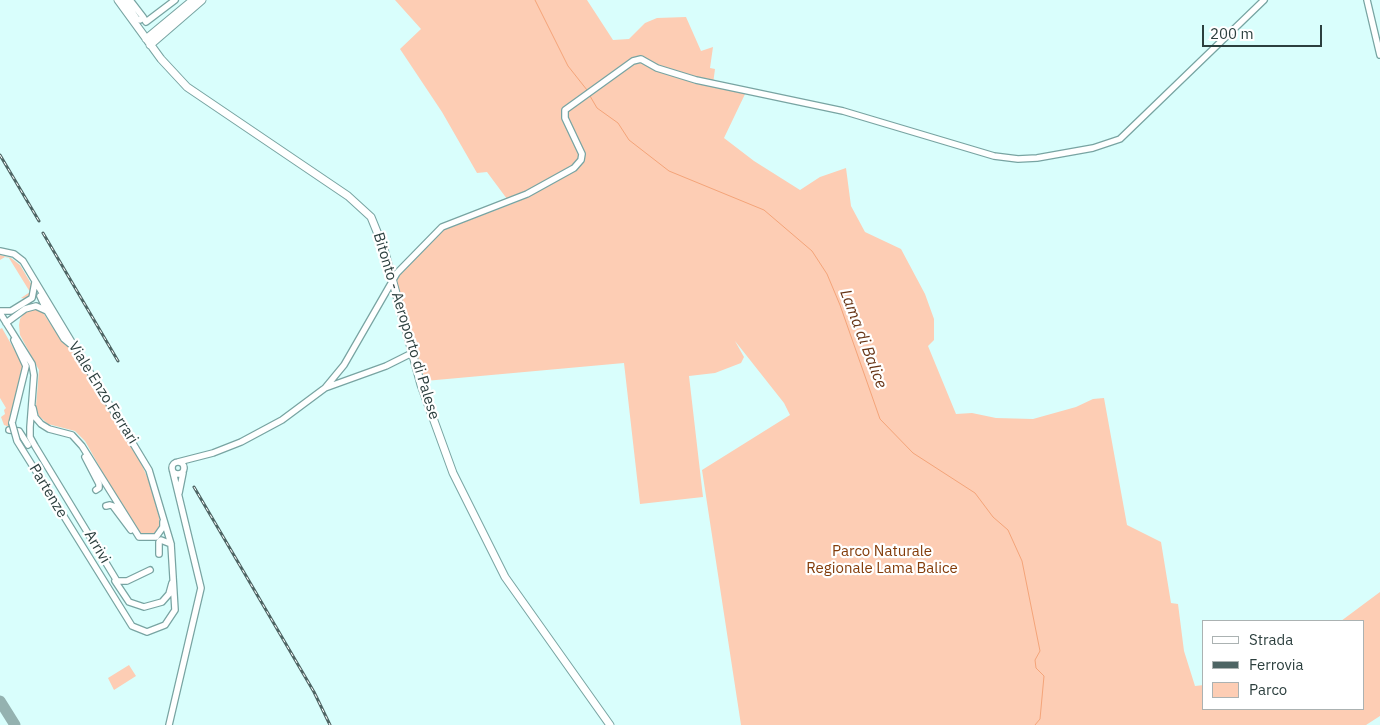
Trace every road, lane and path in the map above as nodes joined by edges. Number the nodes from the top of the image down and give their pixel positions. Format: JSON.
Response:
{"nodes":[{"id":1,"x":118,"y":0,"type":"edge"},
{"id":2,"x":124,"y":0,"type":"edge"},
{"id":3,"x":130,"y":0,"type":"edge"},
{"id":4,"x":176,"y":0,"type":"edge"},
{"id":5,"x":193,"y":0,"type":"edge"},
{"id":6,"x":202,"y":0,"type":"edge"},
{"id":7,"x":1264,"y":0,"type":"edge"},
{"id":8,"x":1367,"y":0,"type":"edge"},
{"id":9,"x":143,"y":18,"type":"junction"},
{"id":10,"x":148,"y":42,"type":"junction"},
{"id":11,"x":1380,"y":55,"type":"edge"},
{"id":12,"x":0,"y":251,"type":"edge"},
{"id":13,"x":392,"y":281,"type":"junction"},
{"id":14,"x":35,"y":285,"type":"junction"},
{"id":15,"x":40,"y":296,"type":"junction"},
{"id":16,"x":46,"y":311,"type":"junction"},
{"id":17,"x":0,"y":313,"type":"edge"},
{"id":18,"x":7,"y":322,"type":"junction"},
{"id":19,"x":75,"y":348,"type":"junction"},
{"id":20,"x":412,"y":353,"type":"junction"},
{"id":21,"x":325,"y":388,"type":"junction"},
{"id":22,"x":32,"y":396,"type":"junction"},
{"id":23,"x":9,"y":430,"type":"dead end"},
{"id":24,"x":76,"y":439,"type":"junction"},
{"id":25,"x":28,"y":444,"type":"dead end"},
{"id":26,"x":195,"y":459,"type":"junction"},
{"id":27,"x":178,"y":462,"type":"junction"},
{"id":28,"x":184,"y":471,"type":"junction"},
{"id":29,"x":172,"y":472,"type":"junction"},
{"id":30,"x":96,"y":490,"type":"dead end"},
{"id":31,"x":178,"y":495,"type":"junction"},
{"id":32,"x":106,"y":506,"type":"dead end"},
{"id":33,"x":163,"y":512,"type":"junction"},
{"id":34,"x":136,"y":534,"type":"junction"},
{"id":35,"x":171,"y":544,"type":"junction"},
{"id":36,"x":159,"y":554,"type":"dead end"},
{"id":37,"x":173,"y":558,"type":"junction"},
{"id":38,"x":103,"y":562,"type":"dead end"},
{"id":39,"x":150,"y":570,"type":"dead end"},
{"id":40,"x":168,"y":725,"type":"edge"},
{"id":41,"x":610,"y":725,"type":"edge"}],
"edges":[{"from":1,"to":10,"type":"main road","name":"Bitonto - Aeroporto di Palese"},
{"from":2,"to":9,"type":"street"},
{"from":3,"to":9,"type":"street"},
{"from":4,"to":9,"type":"street"},
{"from":5,"to":10,"type":"main road"},
{"from":6,"to":10,"type":"main road"},
{"from":7,"to":13,"type":"street"},
{"from":8,"to":11,"type":"street"},
{"from":10,"to":13,"type":"main road","name":"Bitonto - Aeroporto di Palese"},
{"from":12,"to":14,"type":"street","name":"Viale Enzo Ferrari"},
{"from":13,"to":20,"type":"main road","name":"Bitonto - Aeroporto di Palese"},
{"from":13,"to":21,"type":"street"},
{"from":14,"to":15,"type":"street"},
{"from":14,"to":17,"type":"street"},
{"from":14,"to":19,"type":"street","name":"Viale Enzo Ferrari"},
{"from":15,"to":16,"type":"street"},
{"from":15,"to":19,"type":"street"},
{"from":16,"to":18,"type":"street"},
{"from":16,"to":19,"type":"street"},
{"from":17,"to":18,"type":"street","name":"Arrivi"},
{"from":17,"to":37,"type":"street","name":"Partenze","bridge":true},
{"from":18,"to":22,"type":"street","name":"Arrivi"},
{"from":19,"to":33,"type":"street","name":"Viale Enzo Ferrari"},
{"from":20,"to":21,"type":"street"},
{"from":20,"to":41,"type":"main road","name":"Bitonto - Aeroporto di Palese"},
{"from":21,"to":26,"type":"street"},
{"from":22,"to":24,"type":"street"},
{"from":22,"to":39,"type":"street","name":"Arrivi"},
{"from":23,"to":25,"type":"street"},
{"from":24,"to":30,"type":"street"},
{"from":24,"to":34,"type":"street"},
{"from":26,"to":27,"type":"street"},
{"from":26,"to":28,"type":"street"},
{"from":27,"to":28,"type":"street"},
{"from":27,"to":29,"type":"street"},
{"from":28,"to":29,"type":"street"},
{"from":28,"to":31,"type":"street"},
{"from":29,"to":31,"type":"street"},
{"from":31,"to":40,"type":"street"},
{"from":32,"to":34,"type":"street"},
{"from":33,"to":34,"type":"street"},
{"from":33,"to":35,"type":"street","name":"Viale Enzo Ferrari"},
{"from":35,"to":36,"type":"street"},
{"from":35,"to":37,"type":"street","name":"Viale Enzo Ferrari"},
{"from":37,"to":38,"type":"street","name":"Arrivi"}]}
